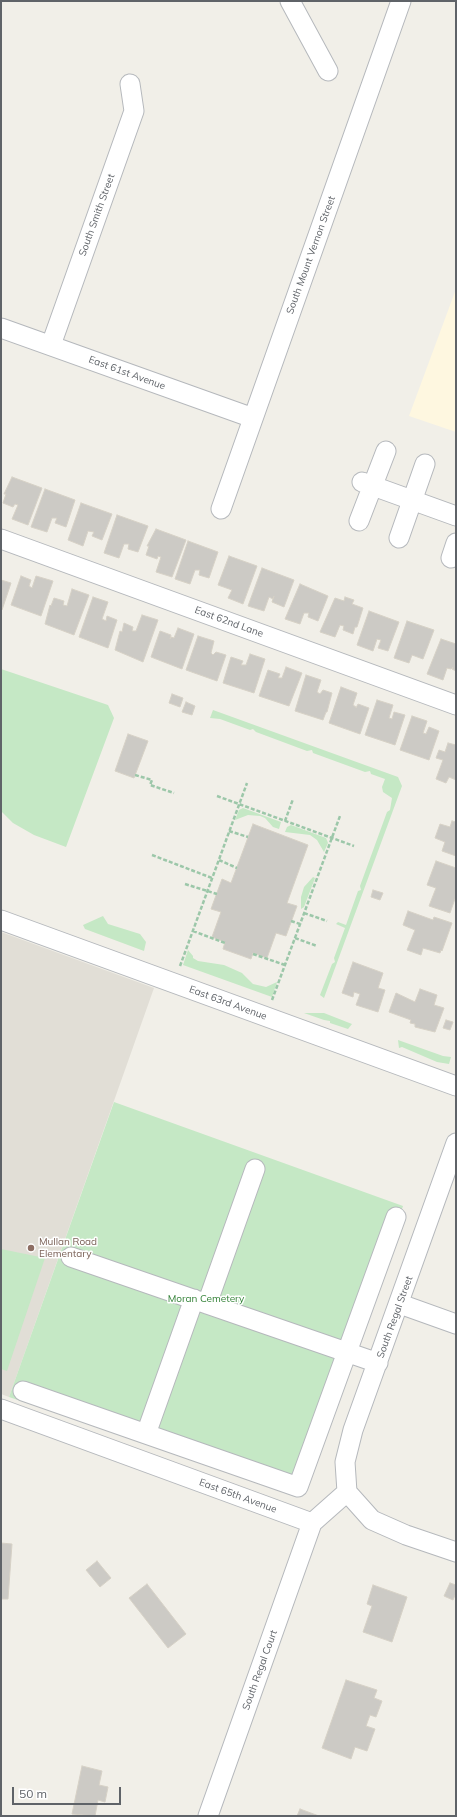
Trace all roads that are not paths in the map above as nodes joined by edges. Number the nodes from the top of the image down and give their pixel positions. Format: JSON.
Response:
{"nodes":[{"id":1,"x":290,"y":1,"type":"edge"},
{"id":2,"x":402,"y":1,"type":"edge"},
{"id":3,"x":328,"y":71,"type":"dead end"},
{"id":4,"x":130,"y":84,"type":"dead end"},
{"id":5,"x":1,"y":328,"type":"edge"},
{"id":6,"x":51,"y":345,"type":"junction"},
{"id":7,"x":253,"y":418,"type":"junction"},
{"id":8,"x":386,"y":451,"type":"dead end"},
{"id":9,"x":425,"y":464,"type":"dead end"},
{"id":10,"x":367,"y":484,"type":"junction"},
{"id":11,"x":412,"y":500,"type":"junction"},
{"id":12,"x":221,"y":509,"type":"dead end"},
{"id":13,"x":456,"y":516,"type":"edge"},
{"id":14,"x":359,"y":521,"type":"dead end"},
{"id":15,"x":398,"y":538,"type":"dead end"},
{"id":16,"x":1,"y":539,"type":"edge"},
{"id":17,"x":456,"y":705,"type":"edge"},
{"id":18,"x":1,"y":920,"type":"edge"},
{"id":19,"x":456,"y":1086,"type":"edge"},
{"id":20,"x":456,"y":1144,"type":"edge"},
{"id":21,"x":255,"y":1169,"type":"dead end"},
{"id":22,"x":396,"y":1217,"type":"dead end"},
{"id":23,"x":70,"y":1257,"type":"dead end"},
{"id":24,"x":200,"y":1302,"type":"junction"},
{"id":25,"x":400,"y":1304,"type":"junction"},
{"id":26,"x":456,"y":1324,"type":"edge"},
{"id":27,"x":346,"y":1352,"type":"junction"},
{"id":28,"x":378,"y":1363,"type":"junction"},
{"id":29,"x":23,"y":1391,"type":"dead end"},
{"id":30,"x":1,"y":1409,"type":"edge"},
{"id":31,"x":146,"y":1434,"type":"junction"},
{"id":32,"x":347,"y":1492,"type":"junction"},
{"id":33,"x":312,"y":1523,"type":"junction"},
{"id":34,"x":456,"y":1552,"type":"edge"},
{"id":35,"x":208,"y":1816,"type":"edge"}],
"edges":[{"from":1,"to":3,"type":"street"},
{"from":2,"to":7,"type":"street","name":"South Mount Vernon Street"},
{"from":4,"to":6,"type":"street","name":"South Smith Street"},
{"from":5,"to":6,"type":"street","name":"East 61st Avenue"},
{"from":6,"to":7,"type":"street","name":"East 61st Avenue"},
{"from":7,"to":12,"type":"street","name":"South Mount Vernon Street"},
{"from":8,"to":10,"type":"street"},
{"from":9,"to":11,"type":"street"},
{"from":10,"to":11,"type":"street"},
{"from":10,"to":14,"type":"street"},
{"from":11,"to":13,"type":"street"},
{"from":11,"to":15,"type":"street"},
{"from":16,"to":17,"type":"street","name":"East 62nd Lane"},
{"from":18,"to":19,"type":"street","name":"East 63rd Avenue"},
{"from":20,"to":25,"type":"street","name":"South Regal Street"},
{"from":21,"to":24,"type":"street"},
{"from":22,"to":27,"type":"street"},
{"from":23,"to":24,"type":"street"},
{"from":24,"to":27,"type":"street"},
{"from":24,"to":31,"type":"street"},
{"from":25,"to":26,"type":"street"},
{"from":25,"to":28,"type":"street","name":"South Regal Street"},
{"from":27,"to":28,"type":"street"},
{"from":27,"to":31,"type":"street"},
{"from":28,"to":32,"type":"street","name":"South Regal Street"},
{"from":29,"to":31,"type":"street"},
{"from":30,"to":33,"type":"street","name":"East 65th Avenue"},
{"from":32,"to":33,"type":"street"},
{"from":32,"to":34,"type":"street"},
{"from":33,"to":35,"type":"street","name":"South Regal Court"}]}
